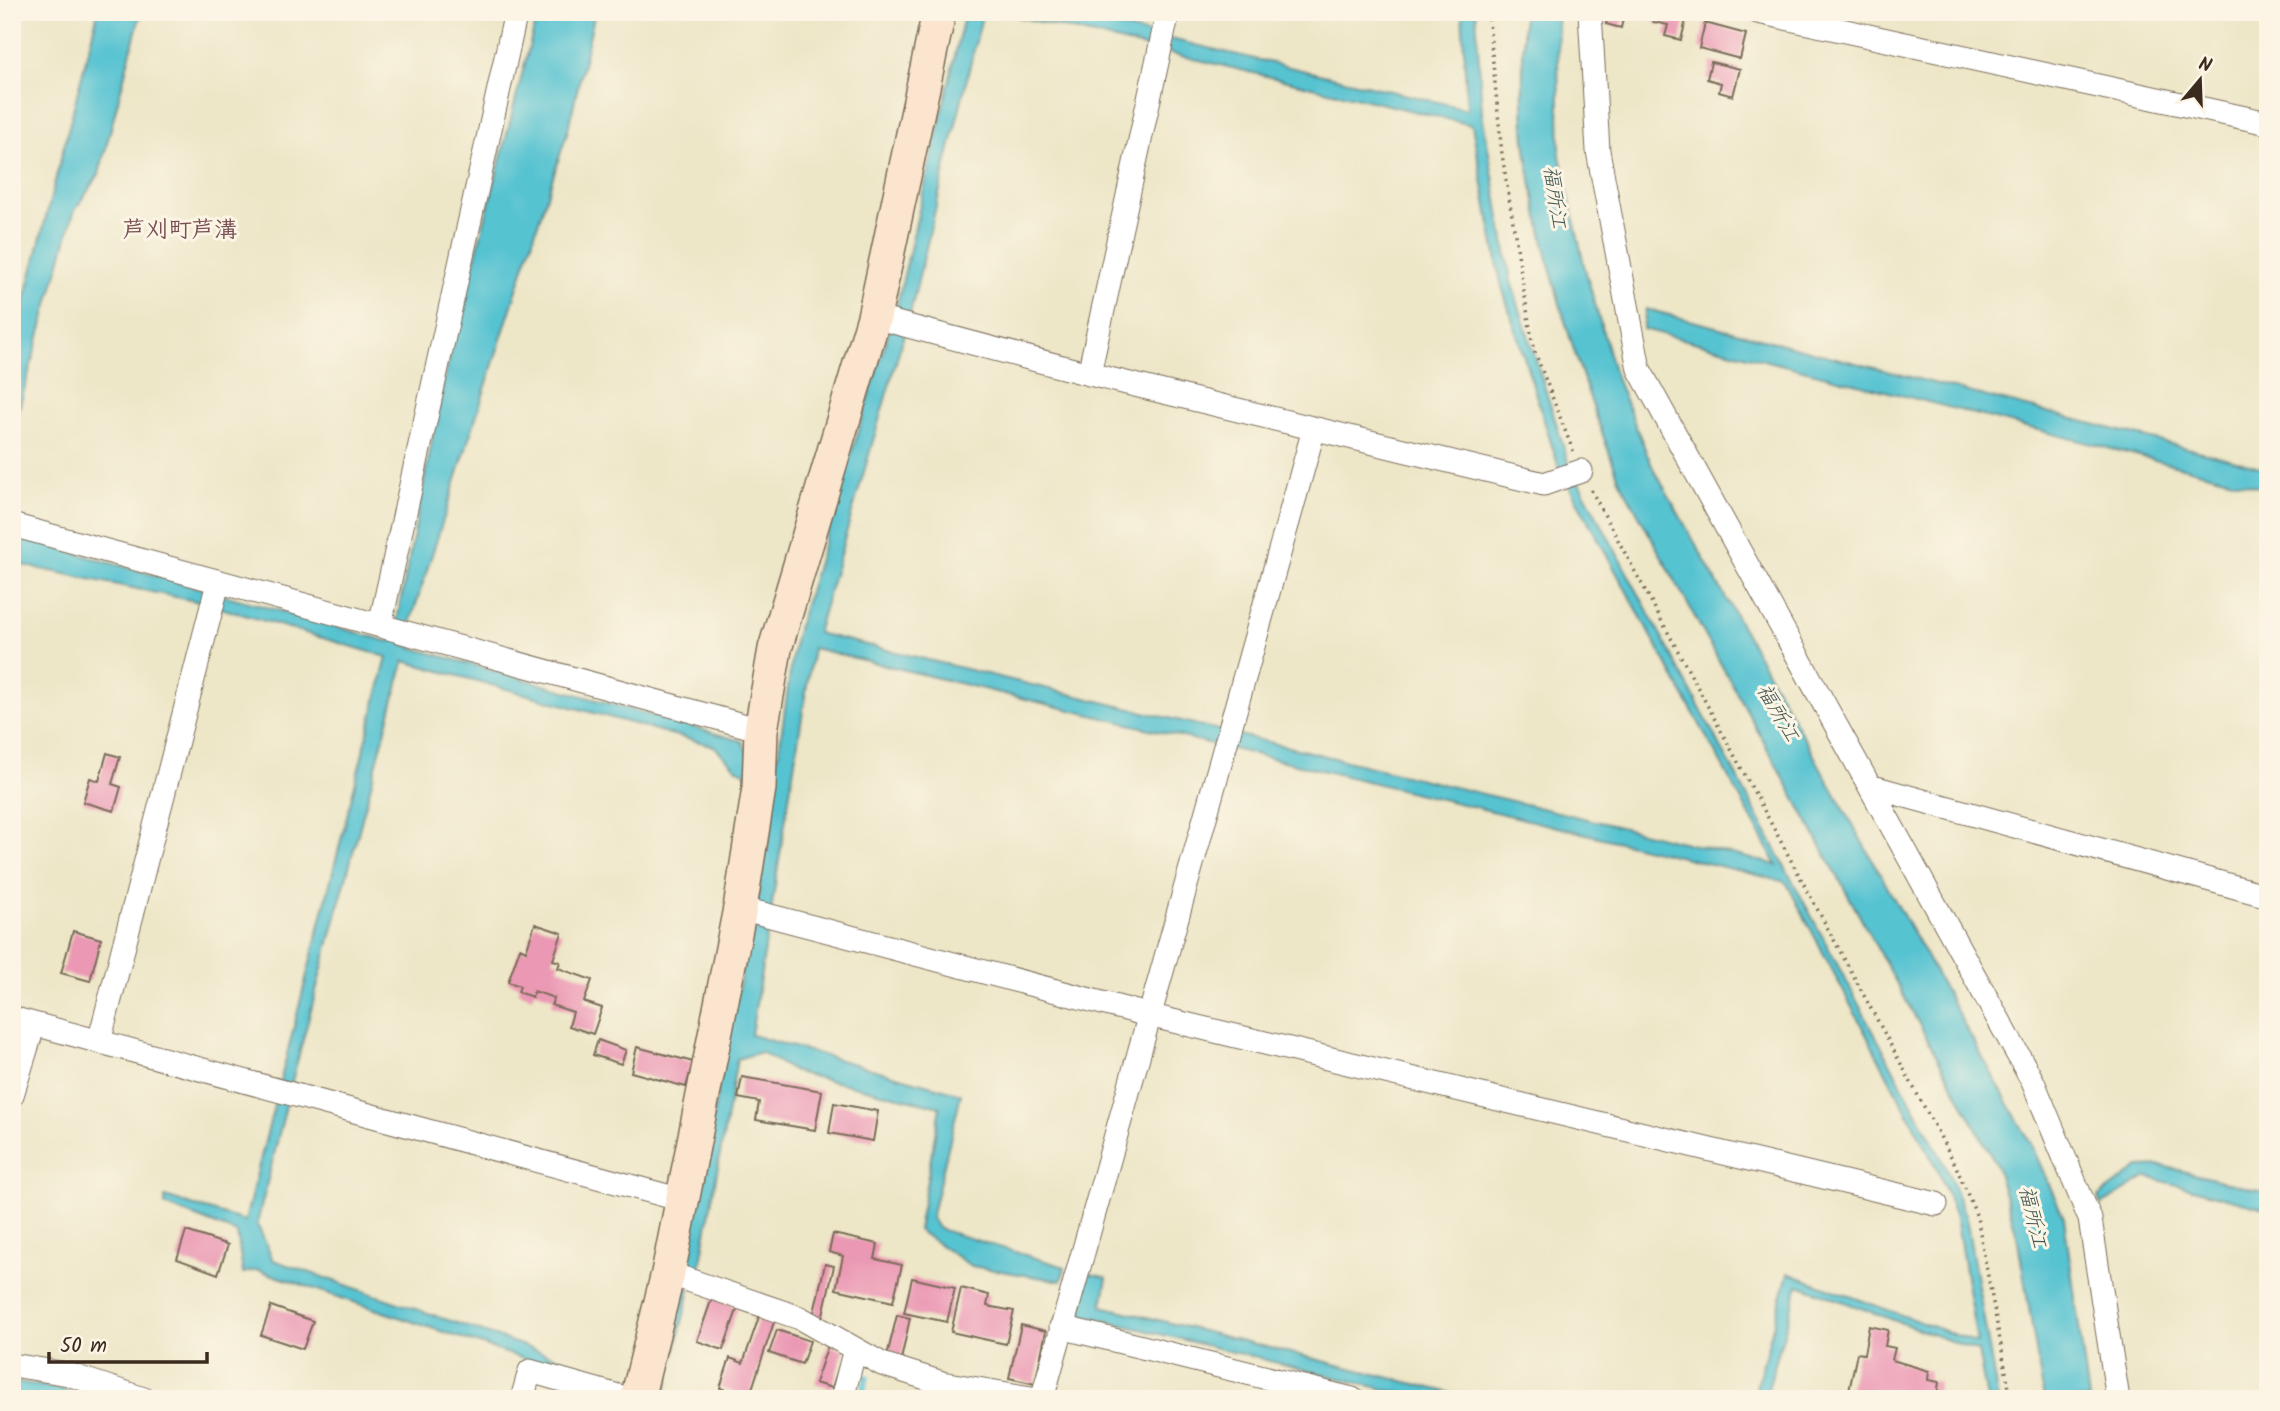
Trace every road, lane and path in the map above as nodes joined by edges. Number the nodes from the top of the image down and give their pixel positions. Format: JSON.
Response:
{"nodes":[{"id":1,"x":516,"y":12,"type":"edge"},
{"id":2,"x":939,"y":12,"type":"edge"},
{"id":3,"x":1488,"y":12,"type":"edge"},
{"id":4,"x":1590,"y":12,"type":"edge"},
{"id":5,"x":1758,"y":12,"type":"edge"},
{"id":6,"x":1166,"y":21,"type":"edge"},
{"id":7,"x":2268,"y":123,"type":"edge"},
{"id":8,"x":874,"y":317,"type":"junction"},
{"id":9,"x":1089,"y":374,"type":"junction"},
{"id":10,"x":1314,"y":429,"type":"junction"},
{"id":11,"x":1581,"y":471,"type":"junction"},
{"id":12,"x":12,"y":525,"type":"edge"},
{"id":13,"x":218,"y":583,"type":"junction"},
{"id":14,"x":394,"y":629,"type":"junction"},
{"id":15,"x":760,"y":758,"type":"junction"},
{"id":16,"x":1873,"y":788,"type":"junction"},
{"id":17,"x":2268,"y":896,"type":"edge"},
{"id":18,"x":740,"y":908,"type":"junction"},
{"id":19,"x":1148,"y":1015,"type":"junction"},
{"id":20,"x":23,"y":1021,"type":"edge"},
{"id":21,"x":99,"y":1042,"type":"junction"},
{"id":22,"x":12,"y":1095,"type":"edge"},
{"id":23,"x":682,"y":1200,"type":"junction"},
{"id":24,"x":1936,"y":1204,"type":"dead end"},
{"id":25,"x":668,"y":1273,"type":"junction"},
{"id":26,"x":1062,"y":1327,"type":"junction"},
{"id":27,"x":855,"y":1349,"type":"junction"},
{"id":28,"x":12,"y":1365,"type":"edge"},
{"id":29,"x":144,"y":1399,"type":"edge"},
{"id":30,"x":522,"y":1399,"type":"edge"},
{"id":31,"x":629,"y":1399,"type":"edge"},
{"id":32,"x":637,"y":1399,"type":"edge"},
{"id":33,"x":842,"y":1399,"type":"edge"},
{"id":34,"x":1039,"y":1399,"type":"edge"},
{"id":35,"x":1352,"y":1399,"type":"edge"},
{"id":36,"x":2011,"y":1399,"type":"edge"},
{"id":37,"x":2118,"y":1399,"type":"edge"}],
"edges":[{"from":1,"to":14,"type":"street"},
{"from":2,"to":8,"type":"street"},
{"from":3,"to":11,"type":"path"},
{"from":4,"to":16,"type":"street"},
{"from":5,"to":7,"type":"street"},
{"from":6,"to":9,"type":"street"},
{"from":8,"to":9,"type":"street"},
{"from":8,"to":15,"type":"street"},
{"from":9,"to":10,"type":"street"},
{"from":10,"to":11,"type":"street"},
{"from":10,"to":19,"type":"street"},
{"from":11,"to":36,"type":"path"},
{"from":12,"to":13,"type":"street"},
{"from":13,"to":14,"type":"street"},
{"from":13,"to":21,"type":"street"},
{"from":14,"to":15,"type":"street"},
{"from":15,"to":18,"type":"street"},
{"from":16,"to":17,"type":"street"},
{"from":16,"to":37,"type":"street"},
{"from":18,"to":19,"type":"street"},
{"from":18,"to":23,"type":"street"},
{"from":19,"to":24,"type":"street"},
{"from":19,"to":26,"type":"street"},
{"from":20,"to":21,"type":"street"},
{"from":20,"to":22,"type":"street"},
{"from":21,"to":23,"type":"street"},
{"from":23,"to":25,"type":"street"},
{"from":25,"to":27,"type":"street"},
{"from":25,"to":32,"type":"street"},
{"from":26,"to":34,"type":"street"},
{"from":26,"to":35,"type":"street"},
{"from":27,"to":33,"type":"street"},
{"from":27,"to":34,"type":"street"},
{"from":28,"to":29,"type":"street"},
{"from":30,"to":31,"type":"street"}]}
